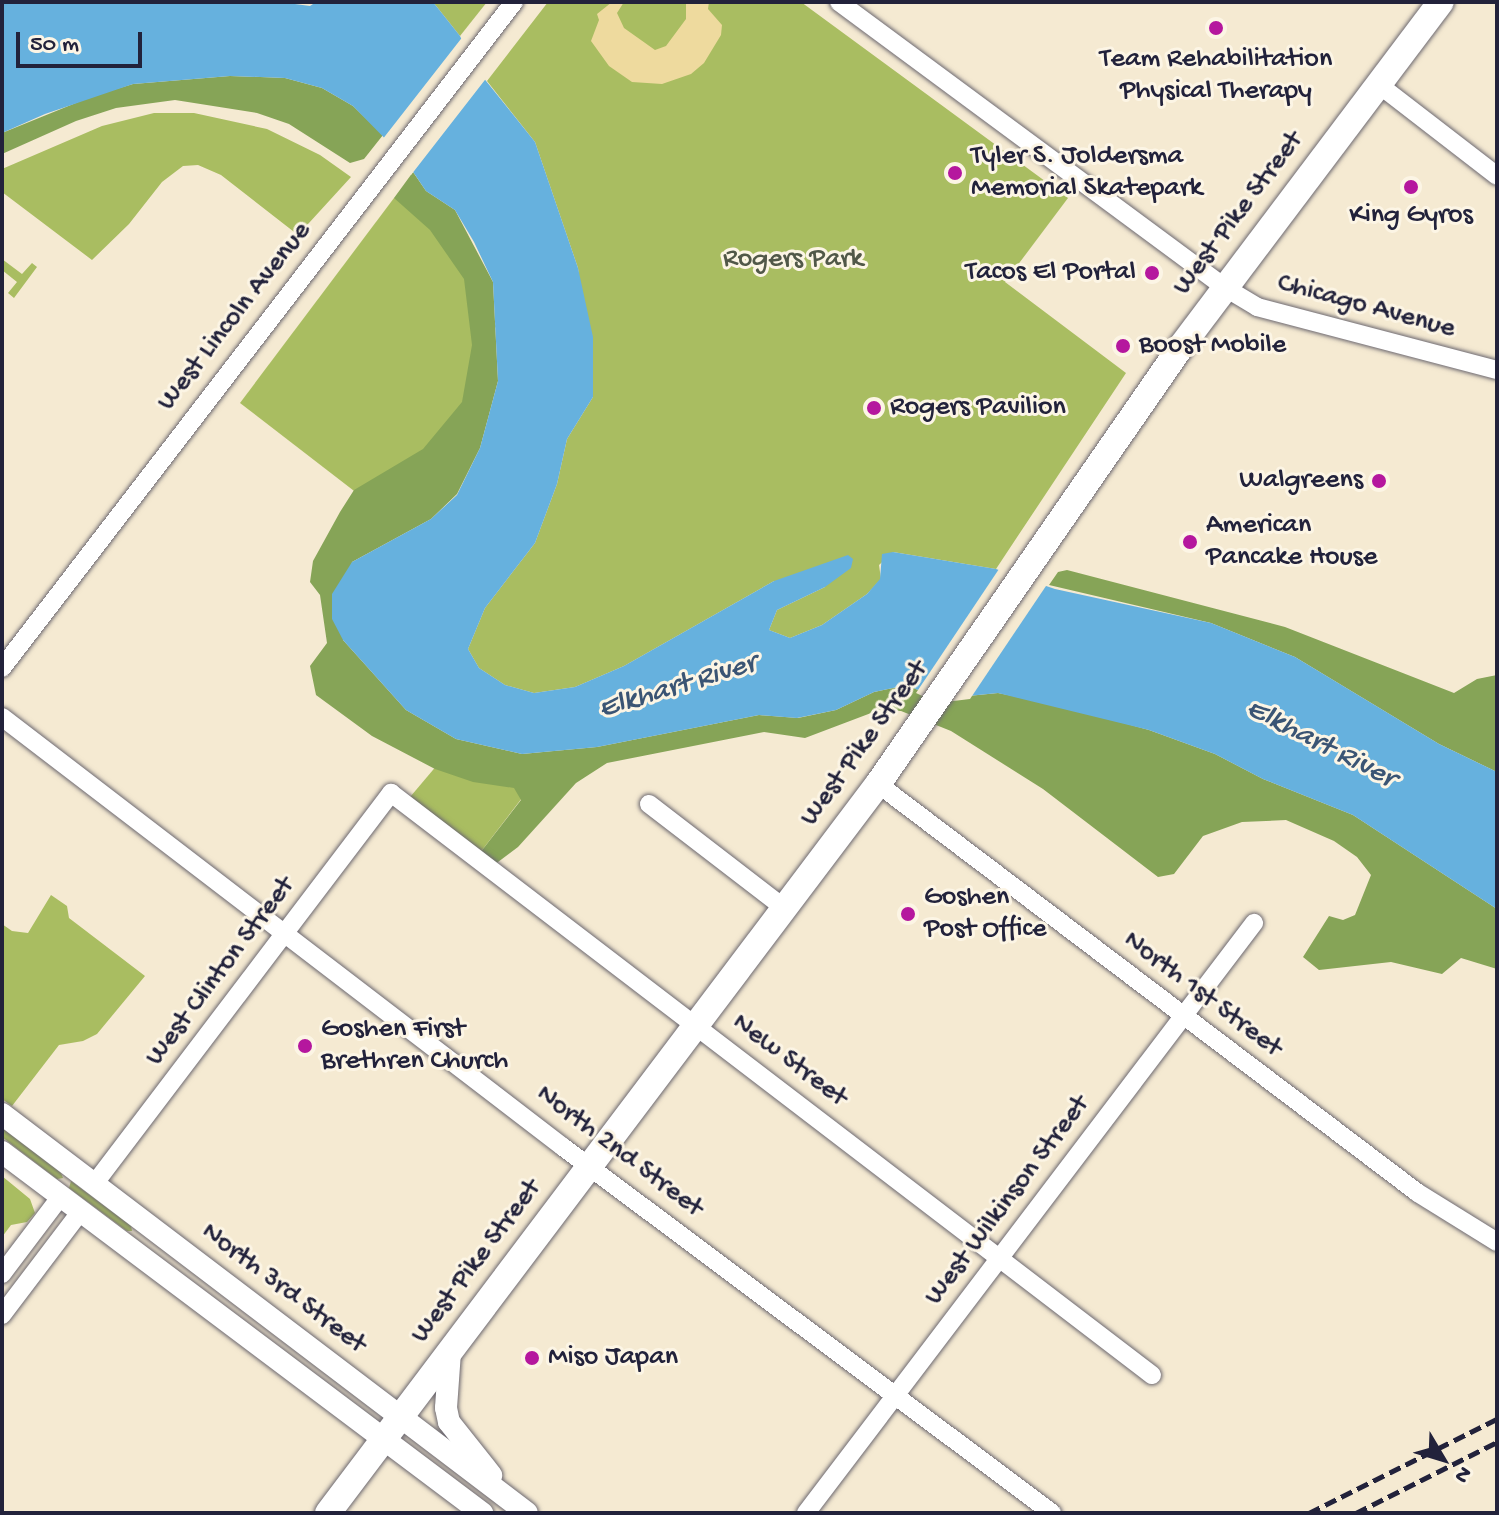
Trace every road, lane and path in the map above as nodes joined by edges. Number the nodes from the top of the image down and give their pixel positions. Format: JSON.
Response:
{"nodes":[{"id":1,"x":514,"y":2,"type":"edge"},
{"id":2,"x":839,"y":2,"type":"edge"},
{"id":3,"x":1441,"y":2,"type":"edge"},
{"id":4,"x":1378,"y":84,"type":"junction"},
{"id":5,"x":1497,"y":176,"type":"edge"},
{"id":6,"x":1224,"y":287,"type":"junction"},
{"id":7,"x":1497,"y":370,"type":"edge"},
{"id":8,"x":2,"y":668,"type":"edge"},
{"id":9,"x":2,"y":717,"type":"edge"},
{"id":10,"x":878,"y":784,"type":"junction"},
{"id":11,"x":391,"y":793,"type":"joint"},
{"id":12,"x":649,"y":804,"type":"dead end"},
{"id":13,"x":784,"y":908,"type":"junction"},
{"id":14,"x":1254,"y":923,"type":"dead end"},
{"id":15,"x":286,"y":933,"type":"junction"},
{"id":16,"x":1183,"y":1017,"type":"junction"},
{"id":17,"x":695,"y":1027,"type":"junction"},
{"id":18,"x":2,"y":1114,"type":"edge"},
{"id":19,"x":2,"y":1152,"type":"edge"},
{"id":20,"x":590,"y":1166,"type":"junction"},
{"id":21,"x":95,"y":1183,"type":"junction"},
{"id":22,"x":61,"y":1196,"type":"junction"},
{"id":23,"x":81,"y":1211,"type":"junction"},
{"id":24,"x":1497,"y":1242,"type":"edge"},
{"id":25,"x":1001,"y":1256,"type":"junction"},
{"id":26,"x":2,"y":1274,"type":"edge"},
{"id":27,"x":2,"y":1315,"type":"edge"},
{"id":28,"x":450,"y":1352,"type":"junction"},
{"id":29,"x":1152,"y":1375,"type":"dead end"},
{"id":30,"x":896,"y":1395,"type":"junction"},
{"id":31,"x":401,"y":1416,"type":"junction"},
{"id":32,"x":383,"y":1439,"type":"junction"},
{"id":33,"x":508,"y":1498,"type":"junction"},
{"id":34,"x":328,"y":1513,"type":"edge"},
{"id":35,"x":482,"y":1513,"type":"edge"},
{"id":36,"x":527,"y":1513,"type":"edge"},
{"id":37,"x":806,"y":1513,"type":"edge"},
{"id":38,"x":1052,"y":1513,"type":"edge"}],
"edges":[{"from":1,"to":8,"type":"street","name":"West Lincoln Avenue"},
{"from":2,"to":6,"type":"street","name":"Chicago Avenue"},
{"from":3,"to":4,"type":"highway","name":"West Pike Street"},
{"from":4,"to":5,"type":"street"},
{"from":4,"to":6,"type":"highway","name":"West Pike Street"},
{"from":6,"to":7,"type":"street","name":"Chicago Avenue"},
{"from":6,"to":10,"type":"highway","name":"West Pike Street"},
{"from":9,"to":15,"type":"street","name":"North 2nd Street"},
{"from":10,"to":13,"type":"highway","name":"West Pike Street"},
{"from":10,"to":16,"type":"street","name":"North 1st Street"},
{"from":11,"to":15,"type":"street","name":"West Clinton Street"},
{"from":11,"to":17,"type":"street","name":"New Street"},
{"from":12,"to":13,"type":"street"},
{"from":13,"to":17,"type":"highway","name":"West Pike Street"},
{"from":14,"to":16,"type":"street","name":"West Wilkinson Street"},
{"from":15,"to":20,"type":"street","name":"North 2nd Street"},
{"from":15,"to":21,"type":"street","name":"West Clinton Street"},
{"from":16,"to":24,"type":"street","name":"North 1st Street"},
{"from":16,"to":25,"type":"street","name":"West Wilkinson Street"},
{"from":17,"to":20,"type":"highway","name":"West Pike Street"},
{"from":17,"to":25,"type":"street","name":"New Street"},
{"from":18,"to":21,"type":"main road","name":"North 3rd Street"},
{"from":19,"to":22,"type":"main road"},
{"from":20,"to":28,"type":"highway","name":"West Pike Street"},
{"from":20,"to":30,"type":"street","name":"North 2nd Street"},
{"from":21,"to":31,"type":"main road","name":"North 3rd Street"},
{"from":22,"to":23,"type":"main road"},
{"from":22,"to":26,"type":"street"},
{"from":23,"to":27,"type":"street"},
{"from":23,"to":32,"type":"main road"},
{"from":25,"to":29,"type":"street","name":"New Street"},
{"from":25,"to":30,"type":"street","name":"West Wilkinson Street"},
{"from":28,"to":31,"type":"highway","name":"West Pike Street"},
{"from":28,"to":33,"type":"main road"},
{"from":30,"to":37,"type":"street","name":"West Wilkinson Street"},
{"from":30,"to":38,"type":"street","name":"North 2nd Street"},
{"from":31,"to":32,"type":"highway","name":"West Pike Street"},
{"from":31,"to":33,"type":"main road","name":"North 3rd Street"},
{"from":32,"to":34,"type":"highway","name":"West Pike Street"},
{"from":32,"to":35,"type":"main road"},
{"from":33,"to":36,"type":"main road","name":"North 3rd Street"}]}
